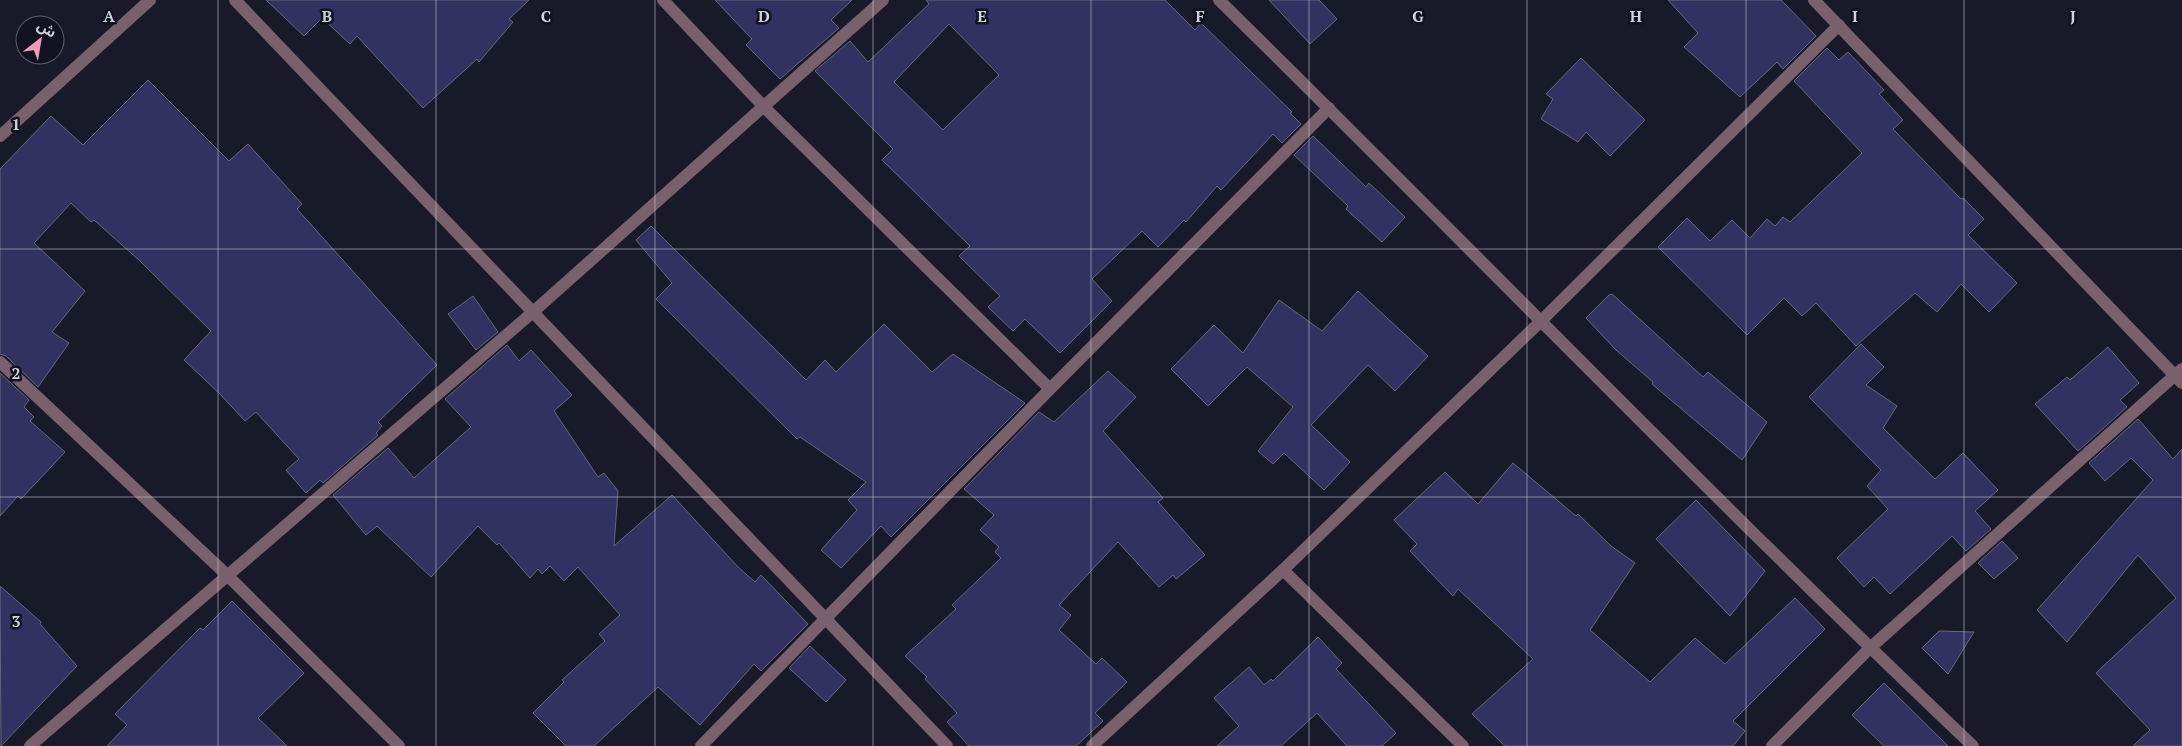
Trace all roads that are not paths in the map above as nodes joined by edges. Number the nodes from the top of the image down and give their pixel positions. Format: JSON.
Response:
{"nodes":[{"id":1,"x":150,"y":0,"type":"edge"},
{"id":2,"x":235,"y":0,"type":"edge"},
{"id":3,"x":663,"y":0,"type":"edge"},
{"id":4,"x":884,"y":0,"type":"edge"},
{"id":5,"x":1220,"y":0,"type":"edge"},
{"id":6,"x":1814,"y":0,"type":"edge"},
{"id":7,"x":1839,"y":25,"type":"junction"},
{"id":8,"x":764,"y":107,"type":"junction"},
{"id":9,"x":1329,"y":108,"type":"junction"},
{"id":10,"x":0,"y":136,"type":"edge"},
{"id":11,"x":533,"y":312,"type":"junction"},
{"id":12,"x":1540,"y":322,"type":"junction"},
{"id":13,"x":0,"y":362,"type":"edge"},
{"id":14,"x":2180,"y":376,"type":"edge"},
{"id":15,"x":1050,"y":389,"type":"junction"},
{"id":16,"x":1283,"y":570,"type":"junction"},
{"id":17,"x":226,"y":575,"type":"junction"},
{"id":18,"x":826,"y":618,"type":"junction"},
{"id":19,"x":1870,"y":648,"type":"junction"},
{"id":20,"x":30,"y":746,"type":"edge"},
{"id":21,"x":399,"y":746,"type":"edge"},
{"id":22,"x":701,"y":746,"type":"edge"},
{"id":23,"x":947,"y":746,"type":"edge"},
{"id":24,"x":1092,"y":746,"type":"edge"},
{"id":25,"x":1463,"y":746,"type":"edge"},
{"id":26,"x":1772,"y":746,"type":"edge"},
{"id":27,"x":1973,"y":746,"type":"edge"}],
"edges":[{"from":1,"to":10,"type":"street"},
{"from":2,"to":11,"type":"street"},
{"from":3,"to":8,"type":"street"},
{"from":4,"to":8,"type":"street"},
{"from":5,"to":9,"type":"street"},
{"from":6,"to":7,"type":"street"},
{"from":7,"to":12,"type":"street"},
{"from":7,"to":14,"type":"street"},
{"from":8,"to":11,"type":"street"},
{"from":8,"to":15,"type":"street"},
{"from":9,"to":12,"type":"street"},
{"from":9,"to":15,"type":"street"},
{"from":11,"to":17,"type":"street"},
{"from":11,"to":18,"type":"street"},
{"from":12,"to":16,"type":"street"},
{"from":12,"to":19,"type":"street"},
{"from":13,"to":17,"type":"street"},
{"from":14,"to":19,"type":"street"},
{"from":15,"to":18,"type":"street"},
{"from":16,"to":24,"type":"street"},
{"from":16,"to":25,"type":"street"},
{"from":17,"to":20,"type":"street"},
{"from":17,"to":21,"type":"street"},
{"from":18,"to":22,"type":"street"},
{"from":18,"to":23,"type":"street"},
{"from":19,"to":26,"type":"street"},
{"from":19,"to":27,"type":"street"}]}
